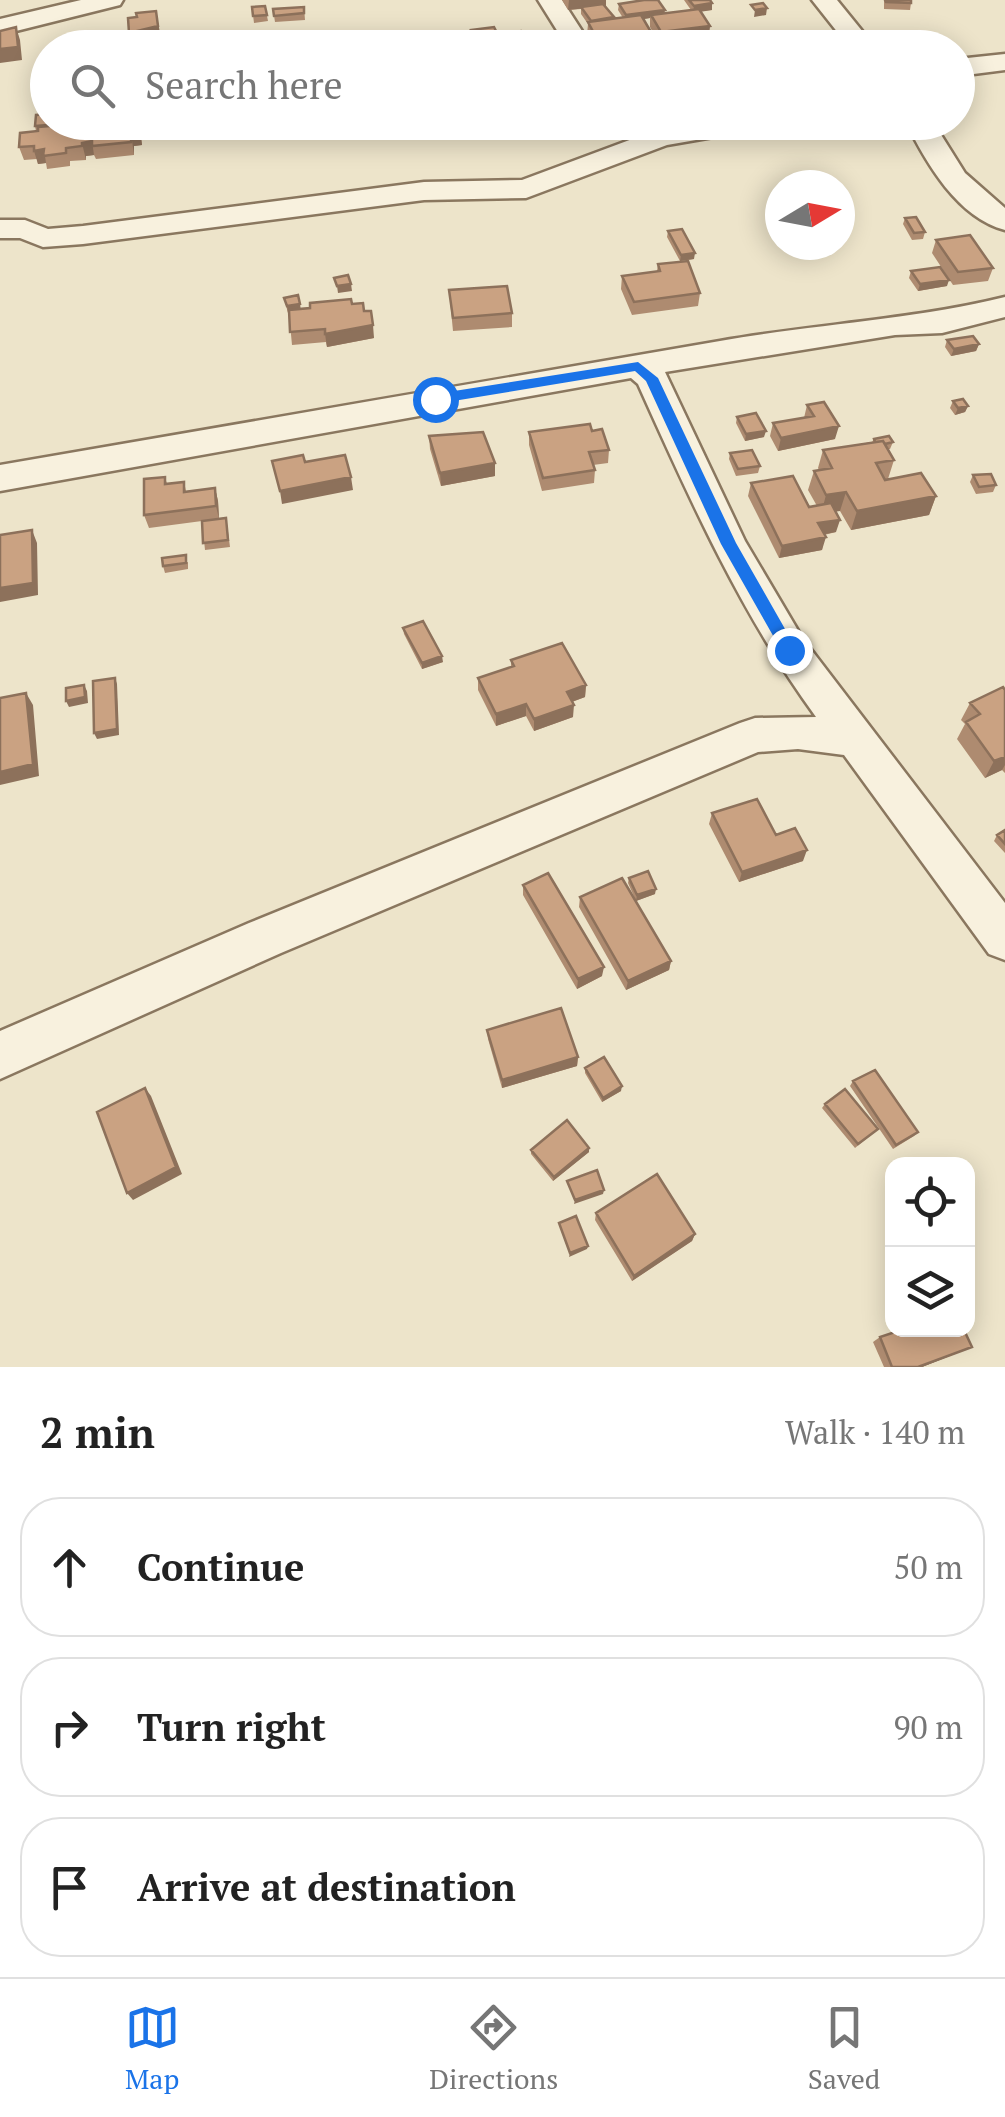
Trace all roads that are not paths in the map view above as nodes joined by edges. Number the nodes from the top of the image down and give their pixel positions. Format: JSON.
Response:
{"nodes":[{"id":1,"x":550,"y":0,"type":"edge"},
{"id":2,"x":824,"y":0,"type":"edge"},
{"id":3,"x":104,"y":1,"type":"edge"},
{"id":4,"x":0,"y":26,"type":"edge"},
{"id":5,"x":569,"y":30,"type":"edge"},
{"id":6,"x":849,"y":30,"type":"edge"},
{"id":7,"x":975,"y":62,"type":"edge"},
{"id":8,"x":1005,"y":62,"type":"edge"},
{"id":9,"x":656,"y":140,"type":"edge"},
{"id":10,"x":928,"y":140,"type":"edge"},
{"id":11,"x":0,"y":208,"type":"edge"},
{"id":12,"x":1005,"y":222,"type":"edge"},
{"id":13,"x":12,"y":229,"type":"edge"},
{"id":14,"x":1005,"y":307,"type":"edge"},
{"id":15,"x":638,"y":366,"type":"junction"},
{"id":16,"x":0,"y":478,"type":"edge"},
{"id":17,"x":853,"y":738,"type":"junction"},
{"id":18,"x":1005,"y":939,"type":"edge"},
{"id":19,"x":0,"y":1055,"type":"edge"}],
"edges":[{"from":1,"to":5,"type":"street"},
{"from":2,"to":6,"type":"street"},
{"from":3,"to":4,"type":"street"},
{"from":7,"to":8,"type":"street"},
{"from":9,"to":13,"type":"street"},
{"from":10,"to":12,"type":"street"},
{"from":11,"to":13,"type":"street"},
{"from":14,"to":15,"type":"street"},
{"from":15,"to":16,"type":"street"},
{"from":15,"to":17,"type":"street"},
{"from":17,"to":18,"type":"street"},
{"from":17,"to":19,"type":"street"}]}
